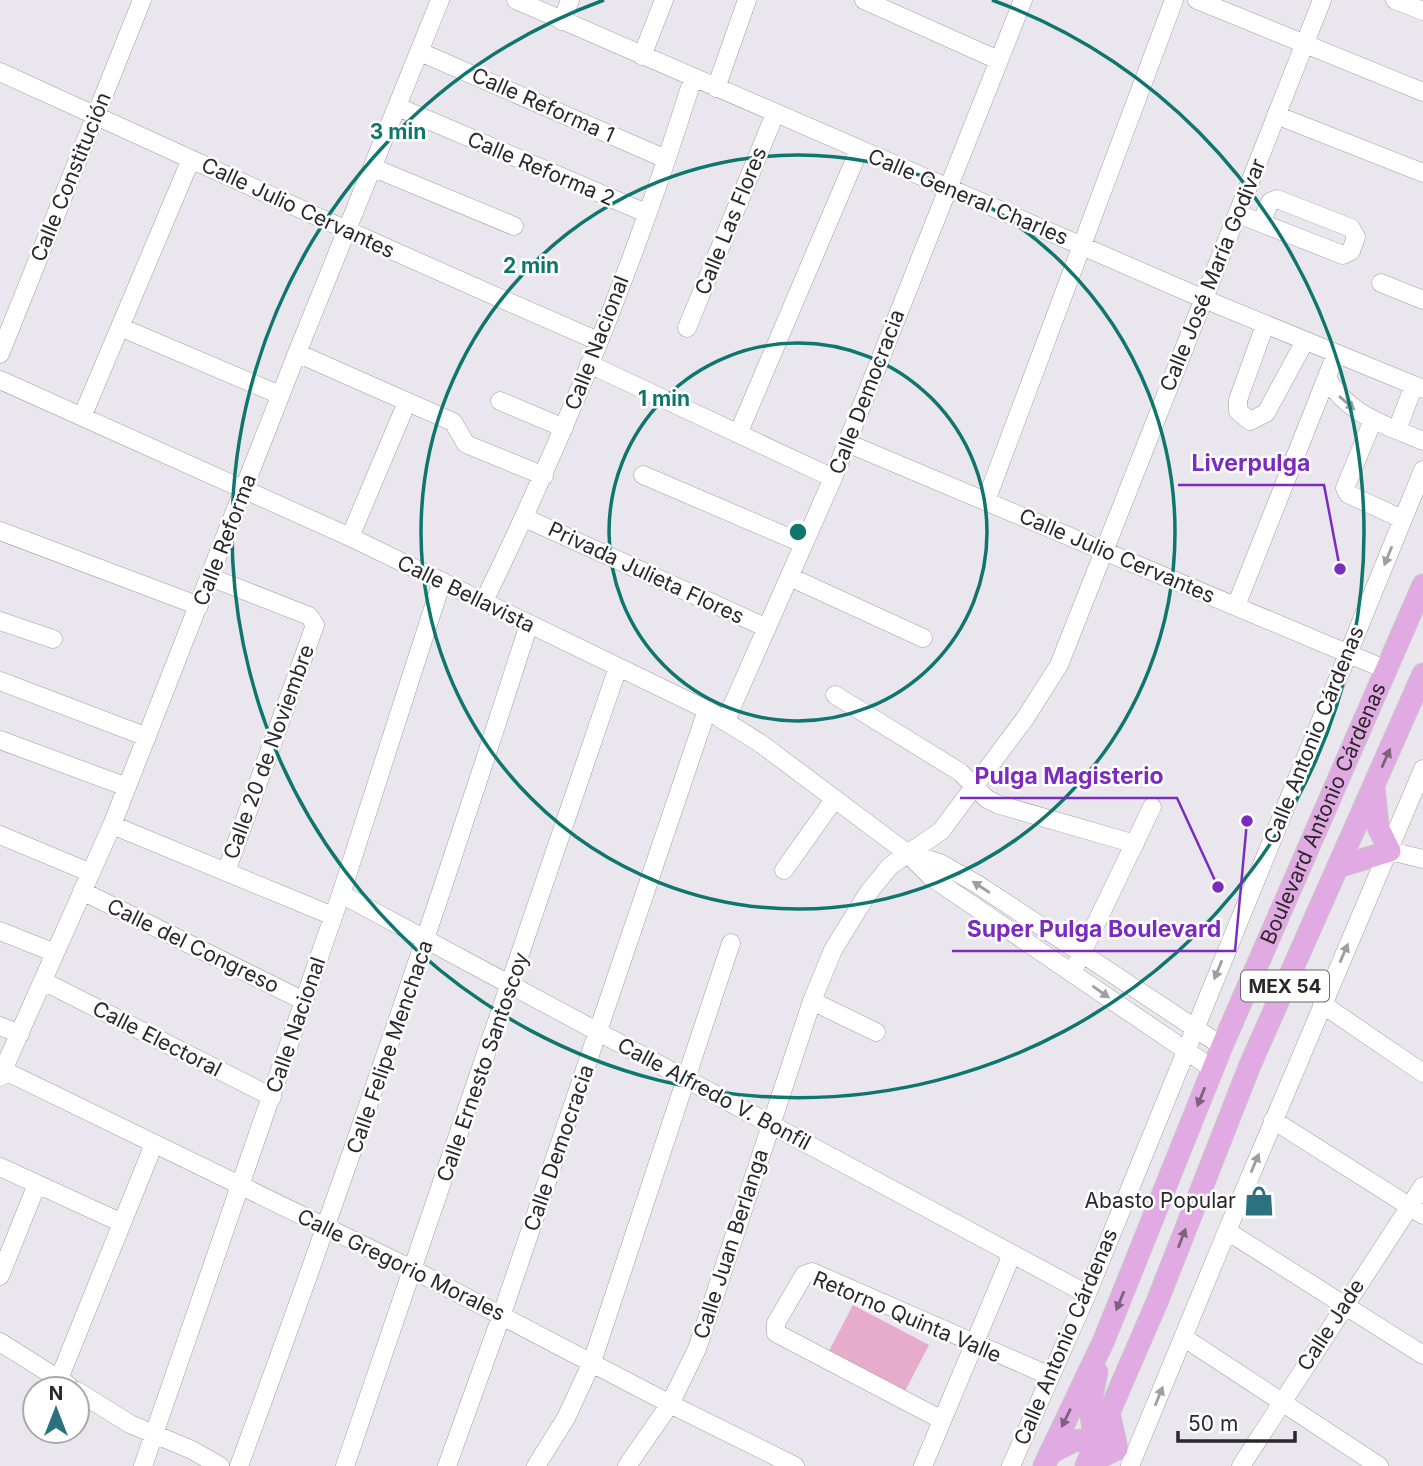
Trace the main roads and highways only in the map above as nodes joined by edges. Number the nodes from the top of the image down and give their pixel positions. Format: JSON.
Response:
{"nodes":[{"id":1,"x":1423,"y":585,"type":"edge"},
{"id":2,"x":1423,"y":676,"type":"edge"},
{"id":3,"x":1374,"y":785,"type":"junction"},
{"id":4,"x":1338,"y":867,"type":"junction"},
{"id":5,"x":1104,"y":1340,"type":"junction"},
{"id":6,"x":1109,"y":1412,"type":"junction"},
{"id":7,"x":1097,"y":1438,"type":"junction"},
{"id":8,"x":1047,"y":1459,"type":"edge"},
{"id":9,"x":1132,"y":1460,"type":"edge"},
{"id":10,"x":1086,"y":1465,"type":"edge"}],
"edges":[{"from":1,"to":5,"type":"main road","name":"Boulevard Antonio Cárdenas","number":"MEX 54","one_way":true},
{"from":3,"to":2,"type":"main road","name":"Boulevard Antonio Cárdenas","number":"MEX 54","one_way":true},
{"from":3,"to":4,"type":"main road","name":"Boulevard Antonio Cárdenas","number":"MEX 54"},
{"from":3,"to":4,"type":"main road"},
{"from":6,"to":4,"type":"main road","name":"Boulevard Antonio Cárdenas","number":"MEX 54","one_way":true},
{"from":5,"to":7,"type":"main road"},
{"from":5,"to":8,"type":"main road","name":"Boulevard Antonio Cárdenas","number":"MEX 54","one_way":true},
{"from":6,"to":7,"type":"main road","name":"Boulevard Antonio Cárdenas","number":"MEX 54"},
{"from":6,"to":9,"type":"main road"},
{"from":7,"to":8,"type":"main road"},
{"from":7,"to":10,"type":"main road","name":"Boulevard Antonio Cárdenas","number":"MEX 54"},
{"from":9,"to":10,"type":"main road"}]}
